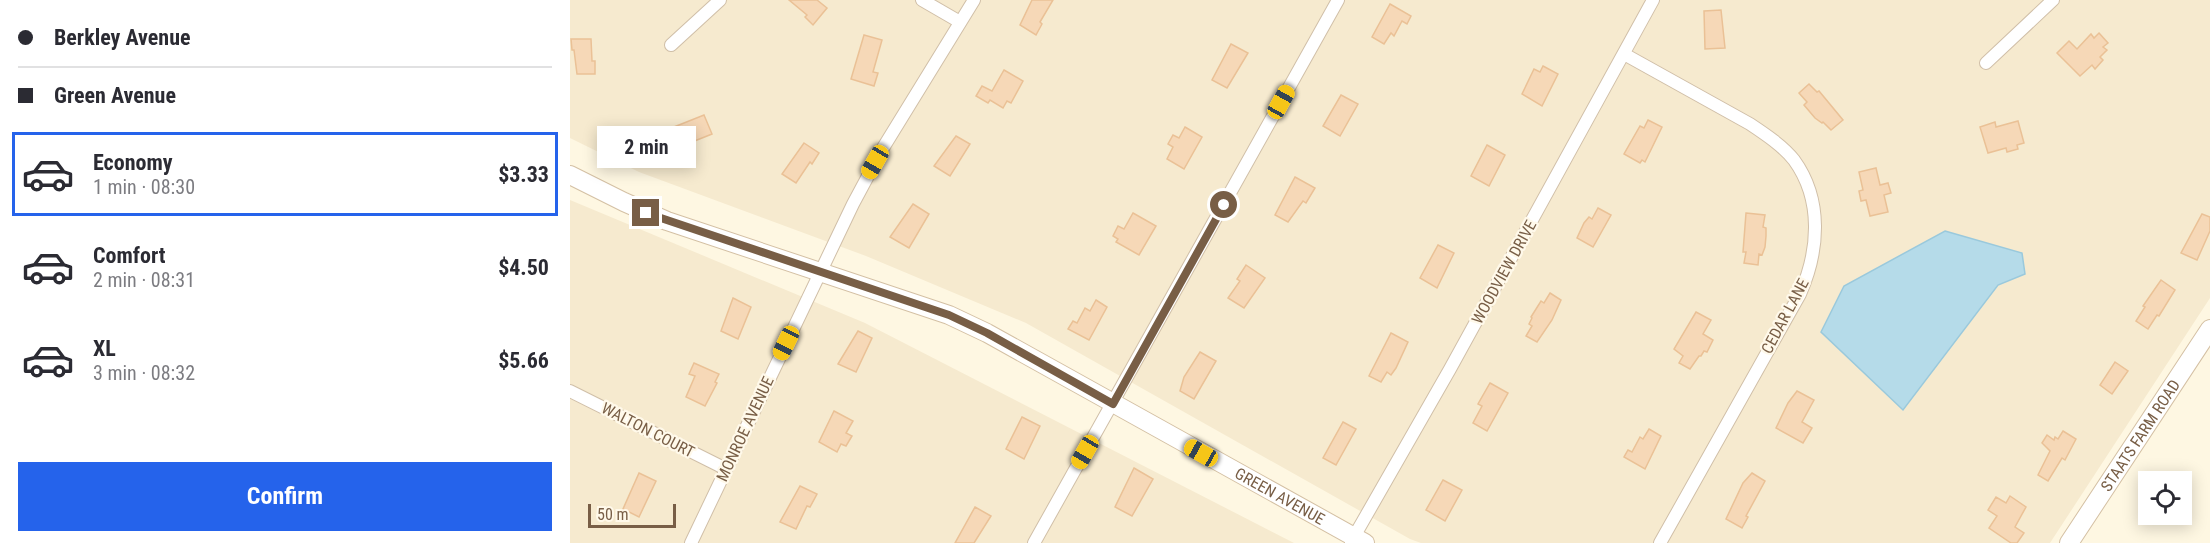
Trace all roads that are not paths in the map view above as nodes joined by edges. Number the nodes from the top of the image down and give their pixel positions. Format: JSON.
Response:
{"nodes":[{"id":1,"x":720,"y":0,"type":"edge"},
{"id":2,"x":922,"y":0,"type":"edge"},
{"id":3,"x":974,"y":0,"type":"edge"},
{"id":4,"x":1338,"y":0,"type":"edge"},
{"id":5,"x":1653,"y":0,"type":"edge"},
{"id":6,"x":2053,"y":0,"type":"edge"},
{"id":7,"x":960,"y":22,"type":"junction"},
{"id":8,"x":671,"y":45,"type":"dead end"},
{"id":9,"x":1624,"y":54,"type":"junction"},
{"id":10,"x":1986,"y":63,"type":"dead end"},
{"id":11,"x":570,"y":174,"type":"edge"},
{"id":12,"x":820,"y":271,"type":"junction"},
{"id":13,"x":2210,"y":329,"type":"edge"},
{"id":14,"x":570,"y":391,"type":"edge"},
{"id":15,"x":1113,"y":404,"type":"junction"},
{"id":16,"x":726,"y":469,"type":"junction"},
{"id":17,"x":1356,"y":541,"type":"edge"},
{"id":18,"x":690,"y":543,"type":"edge"},
{"id":19,"x":1034,"y":543,"type":"edge"},
{"id":20,"x":1660,"y":543,"type":"edge"},
{"id":21,"x":2069,"y":543,"type":"edge"}],
"edges":[{"from":1,"to":8,"type":"street"},
{"from":2,"to":7,"type":"street"},
{"from":3,"to":7,"type":"street","name":"MONROE AVENUE"},
{"from":4,"to":15,"type":"street"},
{"from":5,"to":9,"type":"street","name":"WOODVIEW DRIVE"},
{"from":6,"to":10,"type":"street"},
{"from":7,"to":12,"type":"street","name":"MONROE AVENUE"},
{"from":9,"to":17,"type":"street","name":"WOODVIEW DRIVE"},
{"from":9,"to":20,"type":"street","name":"CEDAR LANE"},
{"from":11,"to":12,"type":"street","name":"GREEN AVENUE"},
{"from":12,"to":15,"type":"street","name":"GREEN AVENUE"},
{"from":12,"to":16,"type":"street","name":"MONROE AVENUE"},
{"from":13,"to":21,"type":"street","name":"STAATS FARM ROAD"},
{"from":14,"to":16,"type":"street","name":"WALTON COURT"},
{"from":15,"to":17,"type":"street","name":"GREEN AVENUE"},
{"from":15,"to":19,"type":"street"},
{"from":16,"to":18,"type":"street","name":"MONROE AVENUE"}]}
